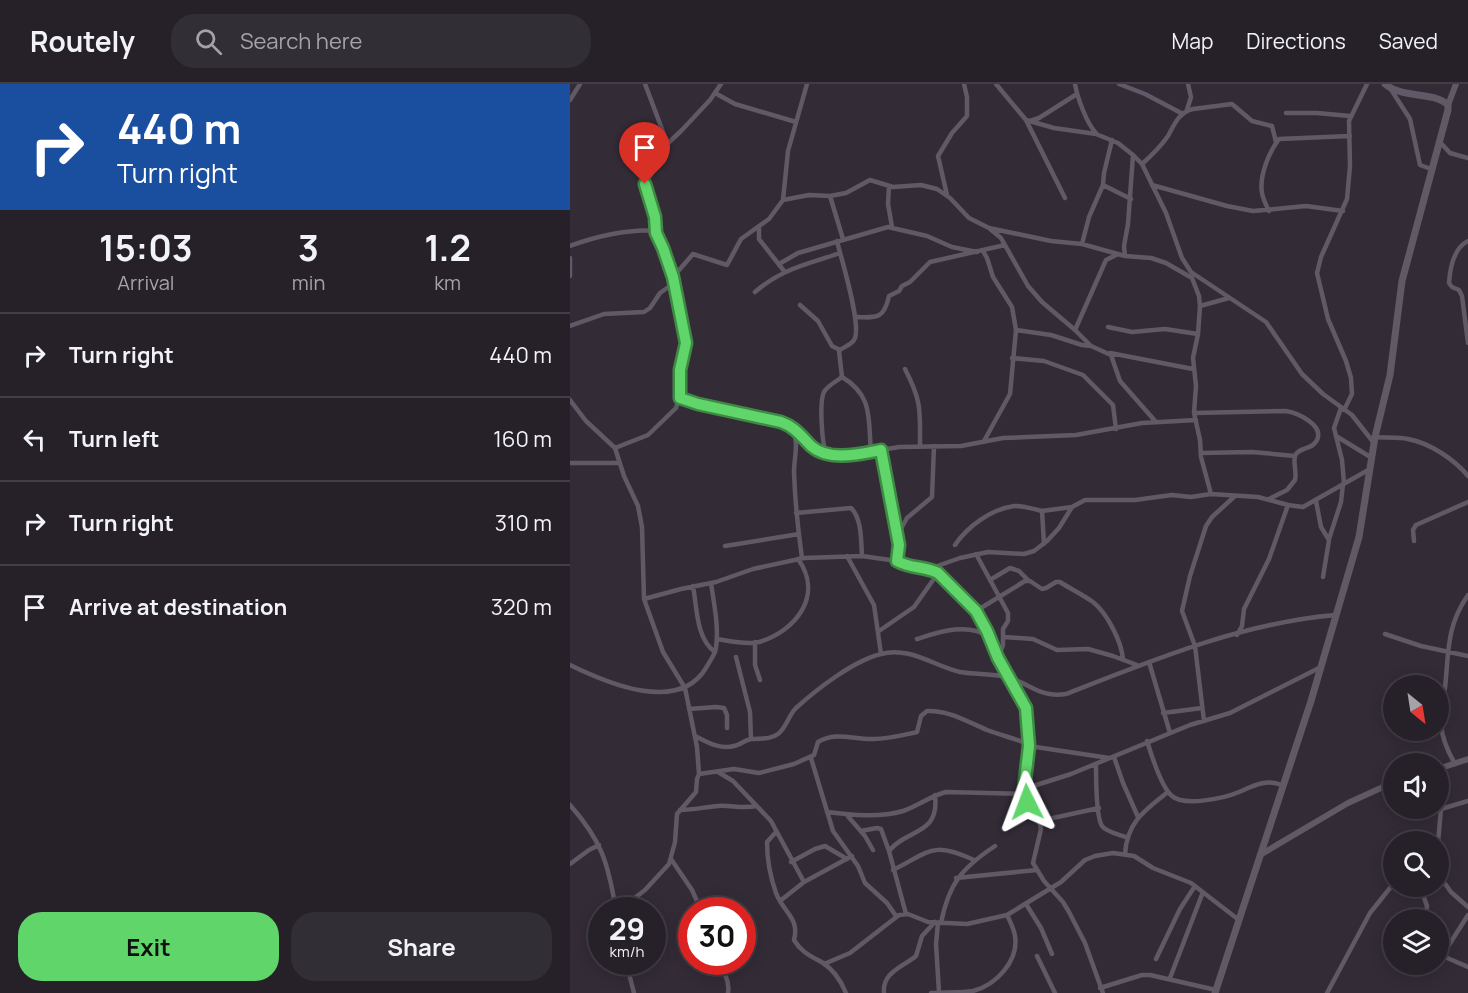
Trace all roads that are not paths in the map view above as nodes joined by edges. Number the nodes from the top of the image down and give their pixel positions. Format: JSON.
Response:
{"nodes":[{"id":1,"x":580,"y":84,"type":"edge"},
{"id":2,"x":645,"y":84,"type":"edge"},
{"id":3,"x":721,"y":84,"type":"edge"},
{"id":4,"x":807,"y":84,"type":"edge"},
{"id":5,"x":964,"y":84,"type":"edge"},
{"id":6,"x":996,"y":84,"type":"edge"},
{"id":7,"x":1075,"y":84,"type":"edge"},
{"id":8,"x":1119,"y":84,"type":"edge"},
{"id":9,"x":1188,"y":84,"type":"edge"},
{"id":10,"x":1456,"y":84,"type":"edge"},
{"id":11,"x":1364,"y":85,"type":"edge"},
{"id":12,"x":1387,"y":86,"type":"edge"},
{"id":13,"x":715,"y":93,"type":"junction"},
{"id":14,"x":1077,"y":94,"type":"junction"},
{"id":15,"x":570,"y":100,"type":"edge"},
{"id":16,"x":1448,"y":105,"type":"junction"},
{"id":17,"x":1185,"y":112,"type":"junction"},
{"id":18,"x":1286,"y":113,"type":"dead end"},
{"id":19,"x":1350,"y":116,"type":"junction"},
{"id":20,"x":1028,"y":121,"type":"junction"},
{"id":21,"x":796,"y":122,"type":"junction"},
{"id":22,"x":1096,"y":134,"type":"junction"},
{"id":23,"x":1350,"y":136,"type":"junction"},
{"id":24,"x":1112,"y":140,"type":"junction"},
{"id":25,"x":1439,"y":141,"type":"junction"},
{"id":26,"x":1276,"y":142,"type":"junction"},
{"id":27,"x":664,"y":147,"type":"junction"},
{"id":28,"x":1133,"y":155,"type":"junction"},
{"id":29,"x":1468,"y":158,"type":"edge"},
{"id":30,"x":1142,"y":164,"type":"junction"},
{"id":31,"x":1431,"y":169,"type":"junction"},
{"id":32,"x":1103,"y":185,"type":"junction"},
{"id":33,"x":1152,"y":185,"type":"junction"},
{"id":34,"x":889,"y":186,"type":"junction"},
{"id":35,"x":947,"y":195,"type":"junction"},
{"id":36,"x":830,"y":196,"type":"junction"},
{"id":37,"x":1065,"y":198,"type":"dead end"},
{"id":38,"x":1131,"y":199,"type":"junction"},
{"id":39,"x":783,"y":200,"type":"junction"},
{"id":40,"x":1269,"y":211,"type":"junction"},
{"id":41,"x":1343,"y":211,"type":"junction"},
{"id":42,"x":759,"y":227,"type":"junction"},
{"id":43,"x":892,"y":227,"type":"junction"},
{"id":44,"x":989,"y":228,"type":"junction"},
{"id":45,"x":656,"y":231,"type":"junction"},
{"id":46,"x":840,"y":240,"type":"junction"},
{"id":47,"x":1468,"y":241,"type":"edge"},
{"id":48,"x":1082,"y":244,"type":"junction"},
{"id":49,"x":1005,"y":245,"type":"junction"},
{"id":50,"x":570,"y":246,"type":"edge"},
{"id":51,"x":980,"y":252,"type":"junction"},
{"id":52,"x":840,"y":253,"type":"junction"},
{"id":53,"x":1119,"y":255,"type":"junction"},
{"id":54,"x":1125,"y":256,"type":"junction"},
{"id":55,"x":570,"y":258,"type":"edge"},
{"id":56,"x":779,"y":264,"type":"junction"},
{"id":57,"x":784,"y":271,"type":"junction"},
{"id":58,"x":1192,"y":275,"type":"junction"},
{"id":59,"x":570,"y":276,"type":"edge"},
{"id":60,"x":673,"y":280,"type":"junction"},
{"id":61,"x":755,"y":292,"type":"dead end"},
{"id":62,"x":1229,"y":298,"type":"junction"},
{"id":63,"x":800,"y":305,"type":"dead end"},
{"id":64,"x":1200,"y":306,"type":"junction"},
{"id":65,"x":856,"y":317,"type":"junction"},
{"id":66,"x":570,"y":326,"type":"edge"},
{"id":67,"x":1108,"y":327,"type":"dead end"},
{"id":68,"x":1016,"y":330,"type":"junction"},
{"id":69,"x":1075,"y":330,"type":"junction"},
{"id":70,"x":1198,"y":334,"type":"junction"},
{"id":71,"x":1468,"y":343,"type":"edge"},
{"id":72,"x":1090,"y":346,"type":"junction"},
{"id":73,"x":840,"y":350,"type":"junction"},
{"id":74,"x":1107,"y":352,"type":"junction"},
{"id":75,"x":1012,"y":358,"type":"junction"},
{"id":76,"x":905,"y":369,"type":"dead end"},
{"id":77,"x":1193,"y":369,"type":"junction"},
{"id":78,"x":842,"y":377,"type":"junction"},
{"id":79,"x":680,"y":398,"type":"junction"},
{"id":80,"x":570,"y":400,"type":"edge"},
{"id":81,"x":1342,"y":409,"type":"junction"},
{"id":82,"x":1194,"y":413,"type":"junction"},
{"id":83,"x":1196,"y":420,"type":"junction"},
{"id":84,"x":1156,"y":422,"type":"junction"},
{"id":85,"x":792,"y":427,"type":"junction"},
{"id":86,"x":1116,"y":429,"type":"junction"},
{"id":87,"x":1336,"y":436,"type":"junction"},
{"id":88,"x":1375,"y":440,"type":"junction"},
{"id":89,"x":984,"y":441,"type":"junction"},
{"id":90,"x":920,"y":446,"type":"junction"},
{"id":91,"x":934,"y":447,"type":"junction"},
{"id":92,"x":615,"y":448,"type":"junction"},
{"id":93,"x":881,"y":450,"type":"junction"},
{"id":94,"x":871,"y":452,"type":"junction"},
{"id":95,"x":826,"y":453,"type":"junction"},
{"id":96,"x":1201,"y":453,"type":"junction"},
{"id":97,"x":1295,"y":456,"type":"junction"},
{"id":98,"x":1372,"y":458,"type":"junction"},
{"id":99,"x":570,"y":463,"type":"edge"},
{"id":100,"x":620,"y":463,"type":"junction"},
{"id":101,"x":1466,"y":468,"type":"edge"},
{"id":102,"x":1370,"y":469,"type":"junction"},
{"id":103,"x":1468,"y":476,"type":"edge"},
{"id":104,"x":1343,"y":483,"type":"junction"},
{"id":105,"x":1211,"y":494,"type":"junction"},
{"id":106,"x":1235,"y":496,"type":"junction"},
{"id":107,"x":1269,"y":499,"type":"junction"},
{"id":108,"x":1316,"y":501,"type":"junction"},
{"id":109,"x":1468,"y":502,"type":"edge"},
{"id":110,"x":1288,"y":506,"type":"junction"},
{"id":111,"x":1072,"y":507,"type":"junction"},
{"id":112,"x":1042,"y":511,"type":"junction"},
{"id":113,"x":796,"y":513,"type":"junction"},
{"id":114,"x":799,"y":534,"type":"junction"},
{"id":115,"x":897,"y":536,"type":"junction"},
{"id":116,"x":1329,"y":540,"type":"junction"},
{"id":117,"x":1414,"y":541,"type":"dead end"},
{"id":118,"x":1044,"y":544,"type":"junction"},
{"id":119,"x":955,"y":545,"type":"dead end"},
{"id":120,"x":725,"y":546,"type":"dead end"},
{"id":121,"x":976,"y":554,"type":"junction"},
{"id":122,"x":847,"y":556,"type":"junction"},
{"id":123,"x":862,"y":556,"type":"junction"},
{"id":124,"x":800,"y":559,"type":"junction"},
{"id":125,"x":897,"y":561,"type":"junction"},
{"id":126,"x":931,"y":569,"type":"junction"},
{"id":127,"x":938,"y":573,"type":"junction"},
{"id":128,"x":1323,"y":577,"type":"dead end"},
{"id":129,"x":990,"y":580,"type":"junction"},
{"id":130,"x":1028,"y":580,"type":"junction"},
{"id":131,"x":711,"y":583,"type":"junction"},
{"id":132,"x":693,"y":586,"type":"junction"},
{"id":133,"x":1468,"y":595,"type":"edge"},
{"id":134,"x":999,"y":598,"type":"junction"},
{"id":135,"x":644,"y":599,"type":"junction"},
{"id":136,"x":1460,"y":607,"type":"junction"},
{"id":137,"x":1468,"y":610,"type":"edge"},
{"id":138,"x":976,"y":611,"type":"junction"},
{"id":139,"x":1335,"y":615,"type":"junction"},
{"id":140,"x":879,"y":630,"type":"junction"},
{"id":141,"x":1385,"y":634,"type":"dead end"},
{"id":142,"x":1237,"y":635,"type":"junction"},
{"id":143,"x":989,"y":637,"type":"junction"},
{"id":144,"x":1004,"y":637,"type":"junction"},
{"id":145,"x":717,"y":639,"type":"junction"},
{"id":146,"x":917,"y":639,"type":"dead end"},
{"id":147,"x":755,"y":642,"type":"junction"},
{"id":148,"x":1195,"y":646,"type":"junction"},
{"id":149,"x":1447,"y":651,"type":"junction"},
{"id":150,"x":715,"y":652,"type":"junction"},
{"id":151,"x":881,"y":654,"type":"junction"},
{"id":152,"x":1468,"y":656,"type":"edge"},
{"id":153,"x":736,"y":657,"type":"dead end"},
{"id":154,"x":998,"y":658,"type":"junction"},
{"id":155,"x":1123,"y":660,"type":"junction"},
{"id":156,"x":1149,"y":662,"type":"junction"},
{"id":157,"x":570,"y":665,"type":"edge"},
{"id":158,"x":1137,"y":665,"type":"junction"},
{"id":159,"x":1321,"y":667,"type":"junction"},
{"id":160,"x":1011,"y":678,"type":"junction"},
{"id":161,"x":760,"y":680,"type":"dead end"},
{"id":162,"x":685,"y":688,"type":"junction"},
{"id":163,"x":1202,"y":708,"type":"junction"},
{"id":164,"x":689,"y":709,"type":"junction"},
{"id":165,"x":1163,"y":713,"type":"junction"},
{"id":166,"x":1204,"y":721,"type":"junction"},
{"id":167,"x":727,"y":728,"type":"dead end"},
{"id":168,"x":1170,"y":733,"type":"junction"},
{"id":169,"x":695,"y":736,"type":"junction"},
{"id":170,"x":751,"y":739,"type":"junction"},
{"id":171,"x":1148,"y":741,"type":"junction"},
{"id":172,"x":1029,"y":745,"type":"junction"},
{"id":173,"x":1112,"y":757,"type":"junction"},
{"id":174,"x":811,"y":758,"type":"junction"},
{"id":175,"x":1468,"y":759,"type":"edge"},
{"id":176,"x":1455,"y":764,"type":"junction"},
{"id":177,"x":1096,"y":765,"type":"junction"},
{"id":178,"x":1449,"y":766,"type":"edge"},
{"id":179,"x":718,"y":772,"type":"junction"},
{"id":180,"x":699,"y":774,"type":"junction"},
{"id":181,"x":1282,"y":785,"type":"junction"},
{"id":182,"x":1383,"y":787,"type":"edge"},
{"id":183,"x":1024,"y":792,"type":"junction"},
{"id":184,"x":1168,"y":792,"type":"junction"},
{"id":185,"x":935,"y":795,"type":"junction"},
{"id":186,"x":1468,"y":801,"type":"edge"},
{"id":187,"x":570,"y":805,"type":"edge"},
{"id":188,"x":756,"y":806,"type":"junction"},
{"id":189,"x":1099,"y":808,"type":"junction"},
{"id":190,"x":680,"y":810,"type":"junction"},
{"id":191,"x":827,"y":812,"type":"junction"},
{"id":192,"x":846,"y":814,"type":"junction"},
{"id":193,"x":1138,"y":817,"type":"junction"},
{"id":194,"x":1039,"y":821,"type":"junction"},
{"id":195,"x":776,"y":831,"type":"junction"},
{"id":196,"x":861,"y":831,"type":"junction"},
{"id":197,"x":1439,"y":831,"type":"edge"},
{"id":198,"x":1128,"y":838,"type":"junction"},
{"id":199,"x":599,"y":845,"type":"junction"},
{"id":200,"x":995,"y":846,"type":"dead end"},
{"id":201,"x":873,"y":850,"type":"dead end"},
{"id":202,"x":888,"y":851,"type":"junction"},
{"id":203,"x":1125,"y":854,"type":"junction"},
{"id":204,"x":1260,"y":855,"type":"junction"},
{"id":205,"x":849,"y":857,"type":"junction"},
{"id":206,"x":671,"y":859,"type":"junction"},
{"id":207,"x":974,"y":860,"type":"junction"},
{"id":208,"x":791,"y":861,"type":"junction"},
{"id":209,"x":570,"y":864,"type":"edge"},
{"id":210,"x":893,"y":870,"type":"junction"},
{"id":211,"x":1037,"y":870,"type":"junction"},
{"id":212,"x":956,"y":878,"type":"junction"},
{"id":213,"x":804,"y":882,"type":"junction"},
{"id":214,"x":1195,"y":886,"type":"junction"},
{"id":215,"x":1051,"y":889,"type":"junction"},
{"id":216,"x":1449,"y":889,"type":"edge"},
{"id":217,"x":1203,"y":892,"type":"junction"},
{"id":218,"x":615,"y":897,"type":"edge"},
{"id":219,"x":636,"y":897,"type":"edge"},
{"id":220,"x":695,"y":897,"type":"edge"},
{"id":221,"x":1383,"y":897,"type":"edge"},
{"id":222,"x":780,"y":901,"type":"junction"},
{"id":223,"x":1026,"y":904,"type":"junction"},
{"id":224,"x":1468,"y":907,"type":"edge"},
{"id":225,"x":906,"y":914,"type":"junction"},
{"id":226,"x":1007,"y":915,"type":"junction"},
{"id":227,"x":1468,"y":915,"type":"edge"},
{"id":228,"x":897,"y":916,"type":"junction"},
{"id":229,"x":1239,"y":920,"type":"junction"},
{"id":230,"x":938,"y":923,"type":"junction"},
{"id":231,"x":1449,"y":942,"type":"edge"},
{"id":232,"x":1052,"y":954,"type":"dead end"},
{"id":233,"x":1037,"y":956,"type":"dead end"},
{"id":234,"x":1156,"y":959,"type":"dead end"},
{"id":235,"x":1449,"y":959,"type":"edge"},
{"id":236,"x":824,"y":964,"type":"junction"},
{"id":237,"x":1468,"y":967,"type":"edge"},
{"id":238,"x":629,"y":975,"type":"edge"},
{"id":239,"x":725,"y":975,"type":"edge"},
{"id":240,"x":1170,"y":978,"type":"junction"},
{"id":241,"x":1101,"y":991,"type":"edge"},
{"id":242,"x":939,"y":992,"type":"edge"},
{"id":243,"x":1216,"y":992,"type":"edge"},
{"id":244,"x":634,"y":993,"type":"edge"},
{"id":245,"x":728,"y":993,"type":"edge"},
{"id":246,"x":846,"y":993,"type":"edge"},
{"id":247,"x":884,"y":993,"type":"edge"},
{"id":248,"x":931,"y":993,"type":"edge"},
{"id":249,"x":1055,"y":993,"type":"edge"},
{"id":250,"x":1327,"y":993,"type":"edge"}],
"edges":[{"from":1,"to":15,"type":"street"},
{"from":2,"to":27,"type":"street"},
{"from":3,"to":13,"type":"street"},
{"from":4,"to":21,"type":"street"},
{"from":5,"to":35,"type":"street"},
{"from":6,"to":20,"type":"street"},
{"from":7,"to":14,"type":"street"},
{"from":8,"to":17,"type":"street"},
{"from":9,"to":17,"type":"street"},
{"from":10,"to":16,"type":"street"},
{"from":11,"to":19,"type":"street"},
{"from":12,"to":16,"type":"main road"},
{"from":12,"to":31,"type":"street"},
{"from":13,"to":21,"type":"street"},
{"from":13,"to":27,"type":"street"},
{"from":14,"to":20,"type":"street"},
{"from":14,"to":22,"type":"street"},
{"from":16,"to":25,"type":"main road"},
{"from":17,"to":26,"type":"street"},
{"from":17,"to":30,"type":"street"},
{"from":18,"to":19,"type":"street"},
{"from":19,"to":23,"type":"street"},
{"from":20,"to":22,"type":"street"},
{"from":20,"to":37,"type":"street"},
{"from":21,"to":39,"type":"street"},
{"from":22,"to":24,"type":"street"},
{"from":23,"to":26,"type":"street"},
{"from":23,"to":41,"type":"street"},
{"from":24,"to":28,"type":"street"},
{"from":24,"to":32,"type":"street"},
{"from":25,"to":29,"type":"street"},
{"from":25,"to":31,"type":"main road"},
{"from":26,"to":40,"type":"street"},
{"from":27,"to":45,"type":"street"},
{"from":28,"to":30,"type":"street"},
{"from":28,"to":38,"type":"street"},
{"from":30,"to":33,"type":"street"},
{"from":31,"to":88,"type":"main road"},
{"from":32,"to":38,"type":"street"},
{"from":32,"to":48,"type":"street"},
{"from":33,"to":40,"type":"street"},
{"from":33,"to":58,"type":"street"},
{"from":34,"to":35,"type":"street"},
{"from":34,"to":36,"type":"street"},
{"from":34,"to":43,"type":"street"},
{"from":35,"to":44,"type":"street"},
{"from":36,"to":39,"type":"street"},
{"from":36,"to":46,"type":"street"},
{"from":38,"to":54,"type":"street"},
{"from":39,"to":42,"type":"street"},
{"from":40,"to":41,"type":"street"},
{"from":41,"to":81,"type":"street"},
{"from":42,"to":56,"type":"street"},
{"from":42,"to":60,"type":"street"},
{"from":43,"to":46,"type":"street"},
{"from":43,"to":51,"type":"street"},
{"from":44,"to":48,"type":"street"},
{"from":44,"to":49,"type":"street"},
{"from":45,"to":50,"type":"street"},
{"from":45,"to":60,"type":"street"},
{"from":46,"to":52,"type":"street"},
{"from":46,"to":56,"type":"street"},
{"from":47,"to":71,"type":"street"},
{"from":48,"to":53,"type":"street"},
{"from":49,"to":51,"type":"street"},
{"from":49,"to":69,"type":"street"},
{"from":51,"to":65,"type":"street"},
{"from":51,"to":68,"type":"street"},
{"from":52,"to":57,"type":"street"},
{"from":52,"to":65,"type":"street"},
{"from":53,"to":54,"type":"street"},
{"from":53,"to":69,"type":"street"},
{"from":54,"to":58,"type":"street"},
{"from":55,"to":59,"type":"street"},
{"from":56,"to":57,"type":"street"},
{"from":57,"to":61,"type":"street"},
{"from":58,"to":62,"type":"street"},
{"from":58,"to":64,"type":"street"},
{"from":60,"to":66,"type":"street"},
{"from":60,"to":79,"type":"street"},
{"from":62,"to":64,"type":"street"},
{"from":62,"to":81,"type":"street"},
{"from":63,"to":73,"type":"street"},
{"from":64,"to":70,"type":"street"},
{"from":65,"to":73,"type":"street"},
{"from":67,"to":70,"type":"street"},
{"from":68,"to":72,"type":"street"},
{"from":68,"to":75,"type":"street"},
{"from":69,"to":72,"type":"street"},
{"from":70,"to":77,"type":"street"},
{"from":72,"to":74,"type":"street"},
{"from":73,"to":78,"type":"street"},
{"from":74,"to":77,"type":"street"},
{"from":74,"to":84,"type":"street"},
{"from":75,"to":86,"type":"street"},
{"from":75,"to":89,"type":"street"},
{"from":76,"to":90,"type":"street"},
{"from":77,"to":82,"type":"street"},
{"from":78,"to":94,"type":"street"},
{"from":78,"to":95,"type":"street"},
{"from":79,"to":85,"type":"street"},
{"from":79,"to":92,"type":"street"},
{"from":80,"to":92,"type":"street"},
{"from":81,"to":87,"type":"street"},
{"from":81,"to":88,"type":"street"},
{"from":82,"to":83,"type":"street"},
{"from":82,"to":97,"type":"street"},
{"from":83,"to":84,"type":"street"},
{"from":83,"to":96,"type":"street"},
{"from":84,"to":86,"type":"street"},
{"from":85,"to":95,"type":"street"},
{"from":85,"to":113,"type":"street"},
{"from":86,"to":89,"type":"street"},
{"from":87,"to":98,"type":"street"},
{"from":87,"to":104,"type":"street"},
{"from":88,"to":98,"type":"main road"},
{"from":88,"to":101,"type":"street"},
{"from":89,"to":91,"type":"street"},
{"from":90,"to":91,"type":"street"},
{"from":90,"to":93,"type":"street"},
{"from":91,"to":115,"type":"street"},
{"from":92,"to":100,"type":"street"},
{"from":93,"to":94,"type":"street"},
{"from":93,"to":115,"type":"street"},
{"from":94,"to":95,"type":"street"},
{"from":96,"to":97,"type":"street"},
{"from":96,"to":105,"type":"street"},
{"from":97,"to":107,"type":"street"},
{"from":98,"to":102,"type":"main road"},
{"from":99,"to":100,"type":"street"},
{"from":100,"to":135,"type":"street"},
{"from":101,"to":103,"type":"street"},
{"from":102,"to":104,"type":"street"},
{"from":102,"to":139,"type":"main road"},
{"from":104,"to":108,"type":"street"},
{"from":104,"to":116,"type":"street"},
{"from":105,"to":106,"type":"street"},
{"from":105,"to":111,"type":"street"},
{"from":106,"to":107,"type":"street"},
{"from":106,"to":148,"type":"street"},
{"from":107,"to":110,"type":"street"},
{"from":108,"to":110,"type":"street"},
{"from":108,"to":116,"type":"street"},
{"from":109,"to":117,"type":"street"},
{"from":110,"to":142,"type":"street"},
{"from":111,"to":112,"type":"street"},
{"from":111,"to":118,"type":"street"},
{"from":112,"to":118,"type":"street"},
{"from":112,"to":119,"type":"street"},
{"from":113,"to":114,"type":"street"},
{"from":113,"to":123,"type":"street"},
{"from":114,"to":120,"type":"street"},
{"from":114,"to":124,"type":"street"},
{"from":115,"to":125,"type":"street"},
{"from":116,"to":128,"type":"street"},
{"from":118,"to":121,"type":"street"},
{"from":121,"to":126,"type":"street"},
{"from":121,"to":129,"type":"street"},
{"from":122,"to":123,"type":"street"},
{"from":122,"to":124,"type":"street"},
{"from":122,"to":140,"type":"street"},
{"from":123,"to":125,"type":"street"},
{"from":124,"to":131,"type":"street"},
{"from":124,"to":147,"type":"street"},
{"from":125,"to":126,"type":"street"},
{"from":126,"to":127,"type":"street"},
{"from":127,"to":138,"type":"street"},
{"from":127,"to":140,"type":"street"},
{"from":129,"to":130,"type":"street"},
{"from":129,"to":134,"type":"street"},
{"from":130,"to":134,"type":"street"},
{"from":130,"to":155,"type":"street"},
{"from":131,"to":132,"type":"street"},
{"from":131,"to":145,"type":"street"},
{"from":132,"to":135,"type":"street"},
{"from":132,"to":150,"type":"street"},
{"from":133,"to":136,"type":"street"},
{"from":134,"to":138,"type":"street"},
{"from":134,"to":144,"type":"street"},
{"from":135,"to":162,"type":"street"},
{"from":136,"to":137,"type":"street"},
{"from":136,"to":149,"type":"street"},
{"from":138,"to":143,"type":"street"},
{"from":139,"to":142,"type":"street"},
{"from":139,"to":159,"type":"main road"},
{"from":140,"to":151,"type":"street"},
{"from":141,"to":149,"type":"street"},
{"from":142,"to":148,"type":"street"},
{"from":143,"to":146,"type":"street"},
{"from":143,"to":154,"type":"street"},
{"from":144,"to":154,"type":"street"},
{"from":144,"to":155,"type":"street"},
{"from":145,"to":147,"type":"street"},
{"from":145,"to":150,"type":"street"},
{"from":147,"to":161,"type":"street"},
{"from":148,"to":156,"type":"street"},
{"from":148,"to":163,"type":"street"},
{"from":149,"to":152,"type":"street"},
{"from":149,"to":176,"type":"street"},
{"from":150,"to":162,"type":"street"},
{"from":151,"to":160,"type":"street"},
{"from":151,"to":170,"type":"street"},
{"from":153,"to":170,"type":"street"},
{"from":154,"to":160,"type":"street"},
{"from":155,"to":158,"type":"street"},
{"from":156,"to":158,"type":"street"},
{"from":156,"to":165,"type":"street"},
{"from":157,"to":162,"type":"street"},
{"from":158,"to":160,"type":"street"},
{"from":159,"to":166,"type":"street"},
{"from":159,"to":181,"type":"main road"},
{"from":160,"to":172,"type":"street"},
{"from":162,"to":164,"type":"street"},
{"from":163,"to":165,"type":"street"},
{"from":163,"to":166,"type":"street"},
{"from":164,"to":167,"type":"street"},
{"from":164,"to":169,"type":"street"},
{"from":165,"to":168,"type":"street"},
{"from":166,"to":168,"type":"street"},
{"from":168,"to":171,"type":"street"},
{"from":169,"to":170,"type":"street"},
{"from":169,"to":180,"type":"street"},
{"from":171,"to":173,"type":"street"},
{"from":171,"to":184,"type":"street"},
{"from":172,"to":173,"type":"street"},
{"from":172,"to":174,"type":"street"},
{"from":172,"to":183,"type":"street"},
{"from":173,"to":177,"type":"street"},
{"from":173,"to":193,"type":"street"},
{"from":174,"to":179,"type":"street"},
{"from":174,"to":191,"type":"street"},
{"from":175,"to":176,"type":"street"},
{"from":176,"to":178,"type":"street"},
{"from":177,"to":183,"type":"street"},
{"from":177,"to":189,"type":"street"},
{"from":179,"to":180,"type":"street"},
{"from":179,"to":188,"type":"street"},
{"from":180,"to":190,"type":"street"},
{"from":181,"to":184,"type":"street"},
{"from":181,"to":204,"type":"main road"},
{"from":182,"to":204,"type":"street"},
{"from":183,"to":185,"type":"street"},
{"from":183,"to":194,"type":"street"},
{"from":184,"to":193,"type":"street"},
{"from":185,"to":192,"type":"street"},
{"from":185,"to":202,"type":"street"},
{"from":186,"to":197,"type":"street"},
{"from":187,"to":199,"type":"street"},
{"from":188,"to":190,"type":"street"},
{"from":188,"to":195,"type":"street"},
{"from":189,"to":194,"type":"street"},
{"from":189,"to":198,"type":"street"},
{"from":190,"to":206,"type":"street"},
{"from":191,"to":192,"type":"street"},
{"from":191,"to":205,"type":"street"},
{"from":192,"to":196,"type":"street"},
{"from":193,"to":198,"type":"street"},
{"from":194,"to":211,"type":"street"},
{"from":195,"to":208,"type":"street"},
{"from":195,"to":222,"type":"street"},
{"from":196,"to":201,"type":"street"},
{"from":196,"to":202,"type":"street"},
{"from":198,"to":203,"type":"street"},
{"from":199,"to":209,"type":"street"},
{"from":199,"to":218,"type":"street"},
{"from":200,"to":207,"type":"street"},
{"from":202,"to":210,"type":"street"},
{"from":203,"to":214,"type":"street"},
{"from":203,"to":215,"type":"street"},
{"from":204,"to":229,"type":"main road"},
{"from":205,"to":208,"type":"street"},
{"from":205,"to":213,"type":"street"},
{"from":205,"to":228,"type":"street"},
{"from":206,"to":219,"type":"street"},
{"from":206,"to":220,"type":"street"},
{"from":207,"to":210,"type":"street"},
{"from":207,"to":212,"type":"street"},
{"from":208,"to":213,"type":"street"},
{"from":210,"to":225,"type":"street"},
{"from":211,"to":212,"type":"street"},
{"from":211,"to":215,"type":"street"},
{"from":212,"to":230,"type":"street"},
{"from":213,"to":222,"type":"street"},
{"from":214,"to":217,"type":"street"},
{"from":214,"to":234,"type":"street"},
{"from":215,"to":223,"type":"street"},
{"from":215,"to":241,"type":"street"},
{"from":216,"to":224,"type":"street"},
{"from":217,"to":229,"type":"street"},
{"from":217,"to":240,"type":"street"},
{"from":221,"to":250,"type":"street"},
{"from":222,"to":236,"type":"street"},
{"from":223,"to":226,"type":"street"},
{"from":223,"to":232,"type":"street"},
{"from":225,"to":228,"type":"street"},
{"from":225,"to":230,"type":"street"},
{"from":226,"to":230,"type":"street"},
{"from":226,"to":242,"type":"street"},
{"from":227,"to":231,"type":"street"},
{"from":228,"to":236,"type":"street"},
{"from":229,"to":243,"type":"main road"},
{"from":230,"to":242,"type":"street"},
{"from":230,"to":247,"type":"street"},
{"from":233,"to":249,"type":"street"},
{"from":235,"to":237,"type":"street"},
{"from":236,"to":246,"type":"street"},
{"from":238,"to":244,"type":"street"},
{"from":239,"to":245,"type":"street"},
{"from":240,"to":241,"type":"street"},
{"from":240,"to":243,"type":"street"},
{"from":242,"to":248,"type":"street"}]}
